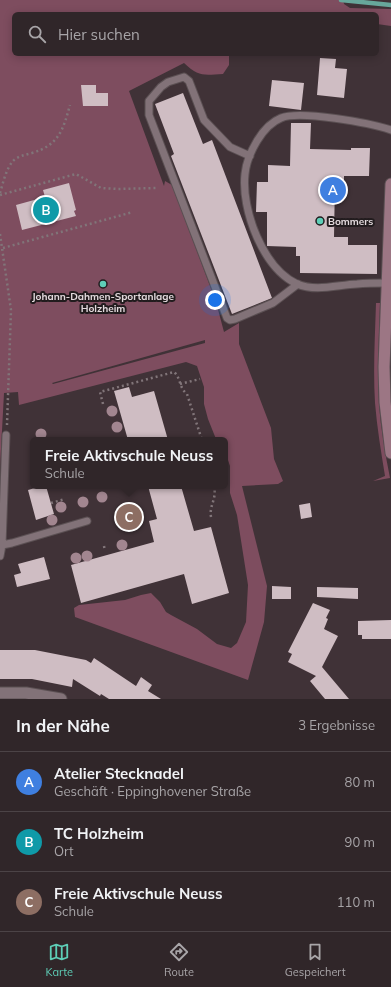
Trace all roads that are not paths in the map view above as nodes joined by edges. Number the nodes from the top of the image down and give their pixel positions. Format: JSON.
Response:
{"nodes":[{"id":1,"x":391,"y":130,"type":"edge"},
{"id":2,"x":250,"y":156,"type":"junction"},
{"id":3,"x":391,"y":184,"type":"edge"},
{"id":4,"x":387,"y":283,"type":"junction"},
{"id":5,"x":298,"y":284,"type":"junction"},
{"id":6,"x":6,"y":436,"type":"road end"},
{"id":7,"x":391,"y":453,"type":"edge"},
{"id":8,"x":87,"y":522,"type":"dead end"},
{"id":9,"x":2,"y":545,"type":"junction"},
{"id":10,"x":0,"y":556,"type":"edge"},
{"id":11,"x":0,"y":693,"type":"edge"},
{"id":12,"x":62,"y":699,"type":"edge"}],
"edges":[{"from":1,"to":2,"type":"lane"},
{"from":2,"to":5,"type":"lane"},
{"from":2,"to":5,"type":"lane"},
{"from":3,"to":4,"type":"main road"},
{"from":4,"to":5,"type":"lane"},
{"from":4,"to":7,"type":"main road"},
{"from":6,"to":9,"type":"lane"},
{"from":8,"to":9,"type":"lane"},
{"from":9,"to":10,"type":"lane"},
{"from":11,"to":12,"type":"street"}]}
